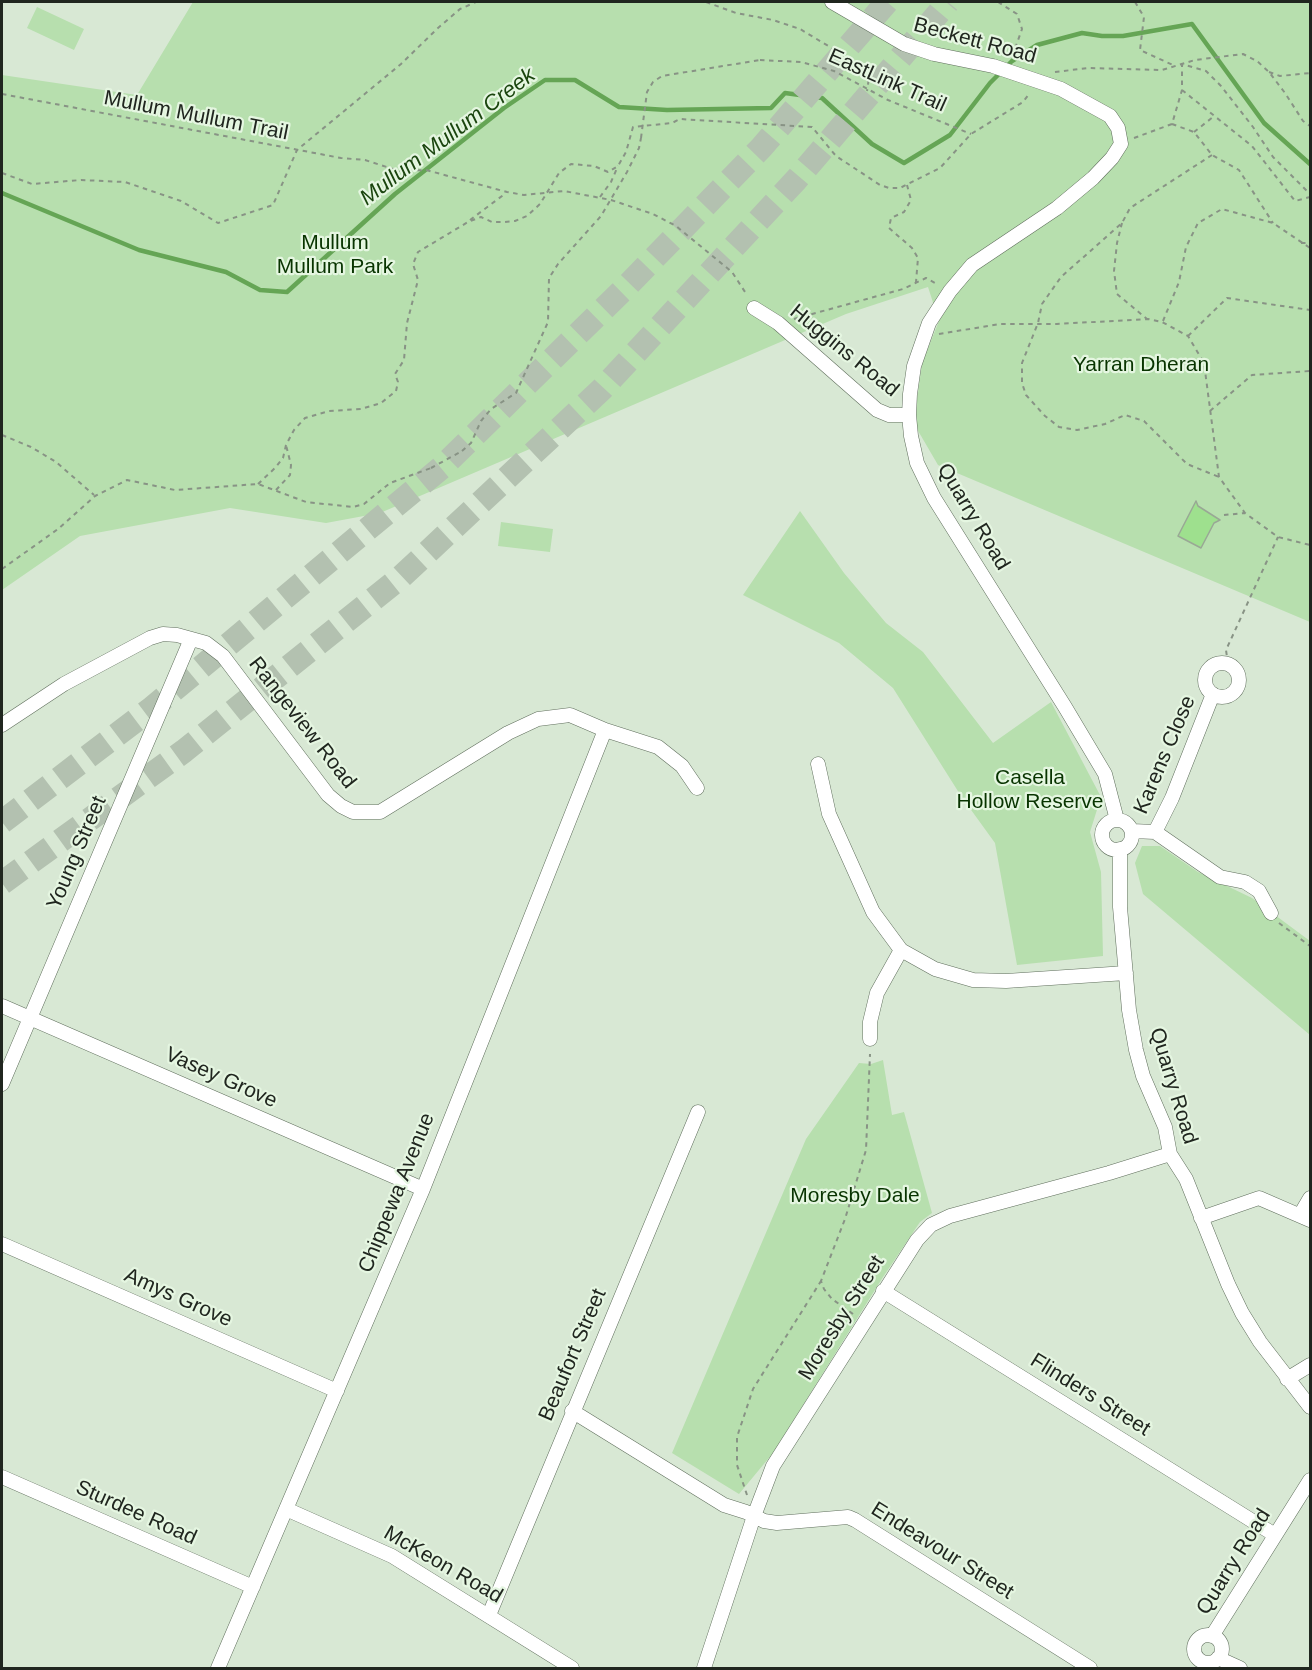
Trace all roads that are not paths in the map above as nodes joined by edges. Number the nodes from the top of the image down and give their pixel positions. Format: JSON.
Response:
{"nodes":[{"id":1,"x":832,"y":2,"type":"edge"},
{"id":2,"x":1120,"y":144,"type":"joint"},
{"id":3,"x":754,"y":308,"type":"road end"},
{"id":4,"x":909,"y":416,"type":"junction"},
{"id":5,"x":191,"y":639,"type":"junction"},
{"id":6,"x":1213,"y":694,"type":"junction"},
{"id":7,"x":2,"y":725,"type":"edge"},
{"id":8,"x":605,"y":730,"type":"junction"},
{"id":9,"x":818,"y":764,"type":"dead end"},
{"id":10,"x":697,"y":788,"type":"dead end"},
{"id":11,"x":1117,"y":820,"type":"junction"},
{"id":12,"x":1132,"y":831,"type":"junction"},
{"id":13,"x":1155,"y":832,"type":"junction"},
{"id":14,"x":1120,"y":849,"type":"junction"},
{"id":15,"x":1271,"y":913,"type":"road end"},
{"id":16,"x":901,"y":950,"type":"junction"},
{"id":17,"x":1126,"y":973,"type":"junction"},
{"id":18,"x":2,"y":1006,"type":"edge"},
{"id":19,"x":30,"y":1018,"type":"junction"},
{"id":20,"x":870,"y":1039,"type":"road end"},
{"id":21,"x":2,"y":1084,"type":"edge"},
{"id":22,"x":698,"y":1112,"type":"dead end"},
{"id":23,"x":1170,"y":1154,"type":"junction"},
{"id":24,"x":423,"y":1189,"type":"junction"},
{"id":25,"x":1311,"y":1198,"type":"edge"},
{"id":26,"x":1202,"y":1218,"type":"junction"},
{"id":27,"x":1305,"y":1218,"type":"edge"},
{"id":28,"x":2,"y":1244,"type":"edge"},
{"id":29,"x":883,"y":1291,"type":"junction"},
{"id":30,"x":1311,"y":1365,"type":"edge"},
{"id":31,"x":1287,"y":1379,"type":"junction"},
{"id":32,"x":337,"y":1391,"type":"junction"},
{"id":33,"x":1311,"y":1407,"type":"edge"},
{"id":34,"x":573,"y":1411,"type":"junction"},
{"id":35,"x":2,"y":1477,"type":"edge"},
{"id":36,"x":1311,"y":1480,"type":"edge"},
{"id":37,"x":286,"y":1509,"type":"junction"},
{"id":38,"x":754,"y":1516,"type":"junction"},
{"id":39,"x":1275,"y":1535,"type":"junction"},
{"id":40,"x":253,"y":1587,"type":"junction"},
{"id":41,"x":489,"y":1616,"type":"junction"},
{"id":42,"x":1212,"y":1636,"type":"junction"},
{"id":43,"x":1218,"y":1658,"type":"junction"},
{"id":44,"x":1195,"y":1664,"type":"edge"},
{"id":45,"x":218,"y":1668,"type":"edge"},
{"id":46,"x":572,"y":1668,"type":"edge"},
{"id":47,"x":704,"y":1668,"type":"edge"},
{"id":48,"x":1090,"y":1668,"type":"edge"},
{"id":49,"x":1240,"y":1668,"type":"edge"}],
"edges":[{"from":1,"to":2,"type":"street","name":"Beckett Road"},
{"from":2,"to":4,"type":"street","name":"Quarry Road"},
{"from":3,"to":4,"type":"street","name":"Huggins Road"},
{"from":4,"to":11,"type":"street","name":"Quarry Road"},
{"from":5,"to":7,"type":"street","name":"Rangeview Road"},
{"from":5,"to":8,"type":"street","name":"Rangeview Road"},
{"from":5,"to":19,"type":"street","name":"Young Street"},
{"from":6,"to":6,"type":"street","name":"Karens Close"},
{"from":6,"to":13,"type":"street","name":"Karens Close"},
{"from":8,"to":10,"type":"street","name":"Rangeview Road"},
{"from":8,"to":24,"type":"street","name":"Chippewa Avenue"},
{"from":9,"to":16,"type":"street"},
{"from":11,"to":12,"type":"street"},
{"from":11,"to":14,"type":"street"},
{"from":12,"to":13,"type":"street"},
{"from":12,"to":14,"type":"street"},
{"from":13,"to":15,"type":"street"},
{"from":14,"to":17,"type":"street","name":"Quarry Road"},
{"from":16,"to":17,"type":"street"},
{"from":16,"to":20,"type":"street"},
{"from":17,"to":23,"type":"street","name":"Quarry Road"},
{"from":18,"to":19,"type":"street","name":"Vasey Grove"},
{"from":19,"to":21,"type":"street","name":"Young Street"},
{"from":19,"to":24,"type":"street","name":"Vasey Grove"},
{"from":22,"to":34,"type":"street","name":"Beaufort Street"},
{"from":23,"to":26,"type":"street","name":"Quarry Road"},
{"from":23,"to":29,"type":"street","name":"Moresby Street"},
{"from":24,"to":32,"type":"street","name":"Chippewa Avenue"},
{"from":25,"to":27,"type":"street"},
{"from":26,"to":27,"type":"street"},
{"from":26,"to":31,"type":"street","name":"Quarry Road"},
{"from":28,"to":32,"type":"street","name":"Amys Grove"},
{"from":29,"to":38,"type":"street","name":"Moresby Street"},
{"from":29,"to":39,"type":"street","name":"Flinders Street"},
{"from":30,"to":31,"type":"street"},
{"from":31,"to":33,"type":"street","name":"Quarry Road"},
{"from":32,"to":37,"type":"street","name":"Chippewa Avenue"},
{"from":34,"to":38,"type":"street","name":"Endeavour Street"},
{"from":34,"to":41,"type":"street","name":"Beaufort Street"},
{"from":35,"to":40,"type":"street","name":"Sturdee Road"},
{"from":36,"to":39,"type":"street","name":"Quarry Road"},
{"from":37,"to":40,"type":"street","name":"Chippewa Avenue"},
{"from":37,"to":41,"type":"street","name":"McKeon Road"},
{"from":38,"to":47,"type":"street","name":"Moresby Street"},
{"from":38,"to":48,"type":"street","name":"Endeavour Street"},
{"from":39,"to":42,"type":"street","name":"Quarry Road"},
{"from":40,"to":45,"type":"street","name":"Chippewa Avenue"},
{"from":41,"to":46,"type":"street","name":"McKeon Road"},
{"from":42,"to":43,"type":"street","name":"Quarry Road"},
{"from":42,"to":44,"type":"street","name":"Quarry Road"},
{"from":43,"to":44,"type":"street","name":"Quarry Road"},
{"from":43,"to":49,"type":"street"}]}
